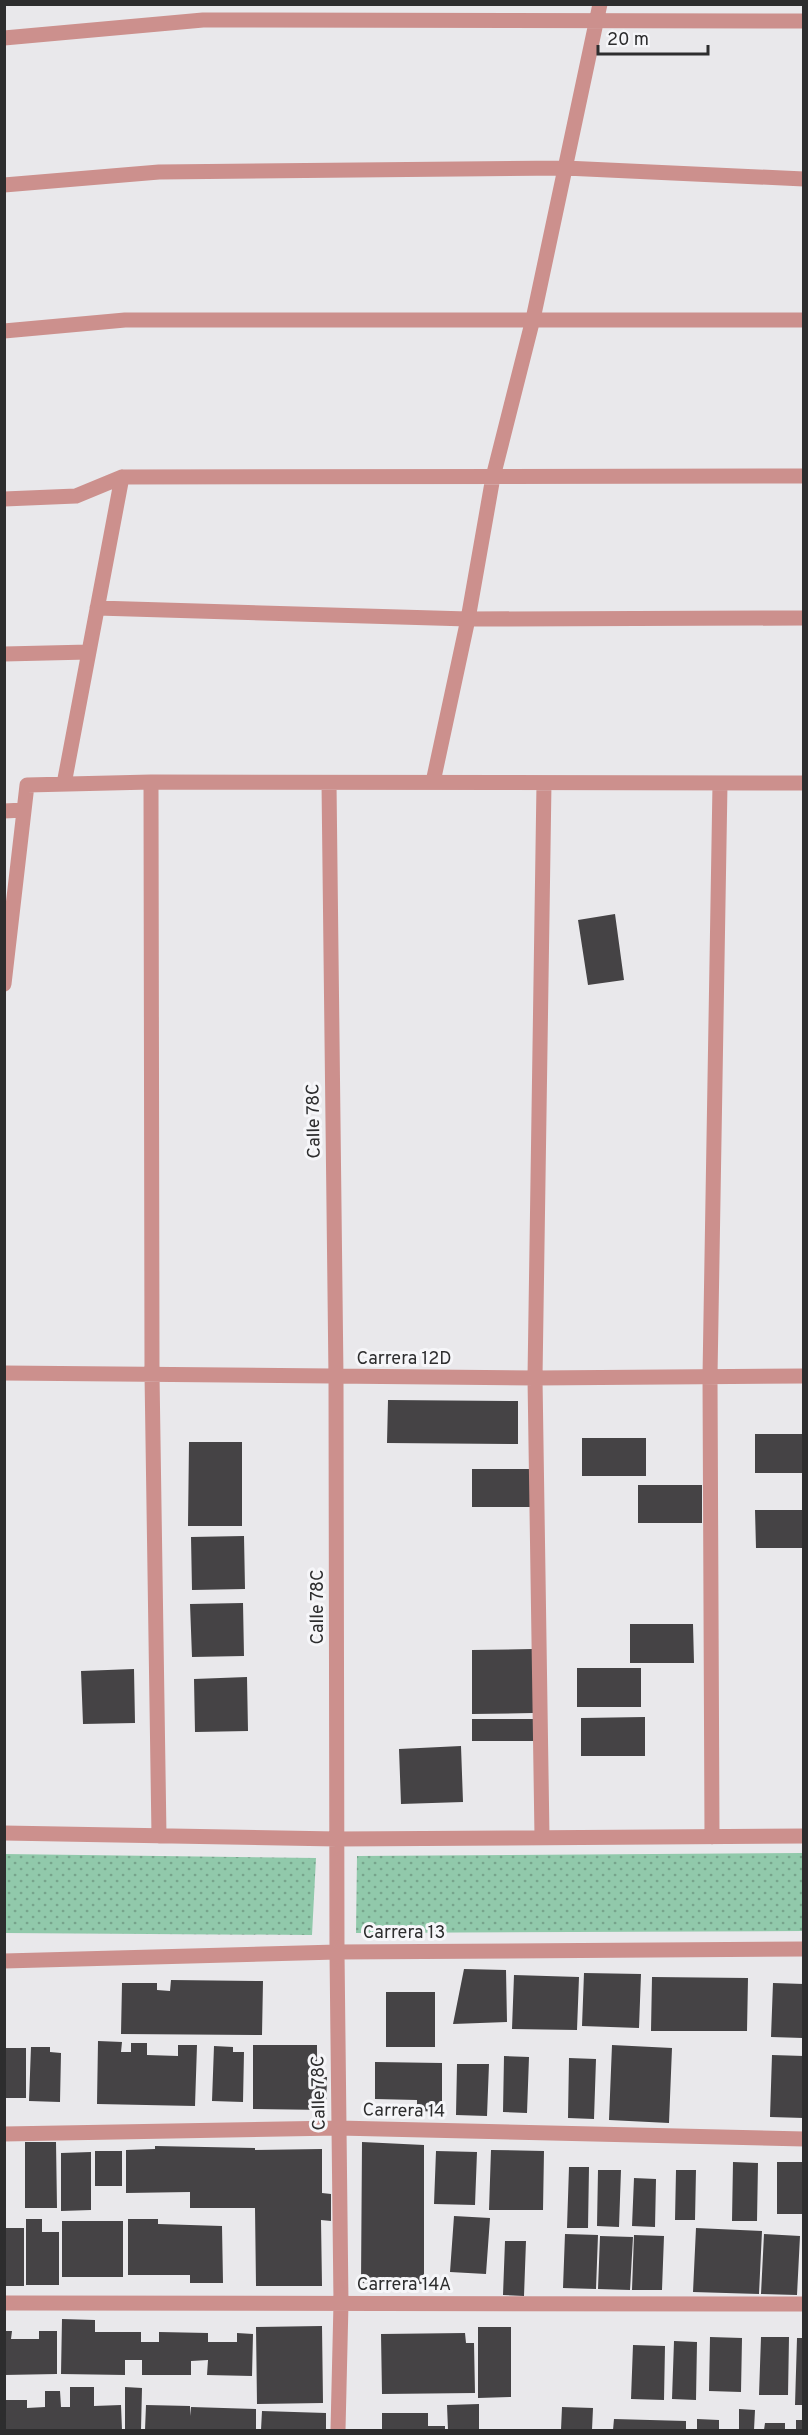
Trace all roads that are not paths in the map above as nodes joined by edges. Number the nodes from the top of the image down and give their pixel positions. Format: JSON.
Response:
{"nodes":[{"id":1,"x":600,"y":4,"type":"edge"},
{"id":2,"x":804,"y":21,"type":"edge"},
{"id":3,"x":596,"y":22,"type":"junction"},
{"id":4,"x":4,"y":38,"type":"edge"},
{"id":5,"x":565,"y":168,"type":"junction"},
{"id":6,"x":804,"y":179,"type":"edge"},
{"id":7,"x":4,"y":185,"type":"edge"},
{"id":8,"x":533,"y":319,"type":"junction"},
{"id":9,"x":804,"y":320,"type":"edge"},
{"id":10,"x":4,"y":331,"type":"edge"},
{"id":11,"x":804,"y":476,"type":"edge"},
{"id":12,"x":122,"y":477,"type":"junction"},
{"id":13,"x":493,"y":477,"type":"junction"},
{"id":14,"x":4,"y":499,"type":"edge"},
{"id":15,"x":97,"y":608,"type":"junction"},
{"id":16,"x":804,"y":618,"type":"edge"},
{"id":17,"x":468,"y":619,"type":"junction"},
{"id":18,"x":88,"y":652,"type":"junction"},
{"id":19,"x":4,"y":654,"type":"edge"},
{"id":20,"x":151,"y":782,"type":"junction"},
{"id":21,"x":433,"y":782,"type":"junction"},
{"id":22,"x":328,"y":783,"type":"junction"},
{"id":23,"x":544,"y":783,"type":"junction"},
{"id":24,"x":804,"y":783,"type":"edge"},
{"id":25,"x":64,"y":784,"type":"junction"},
{"id":26,"x":720,"y":784,"type":"junction"},
{"id":27,"x":24,"y":810,"type":"junction"},
{"id":28,"x":4,"y":811,"type":"edge"},
{"id":29,"x":4,"y":984,"type":"edge"},
{"id":30,"x":4,"y":1373,"type":"edge"},
{"id":31,"x":152,"y":1374,"type":"junction"},
{"id":32,"x":710,"y":1376,"type":"junction"},
{"id":33,"x":804,"y":1376,"type":"edge"},
{"id":34,"x":336,"y":1377,"type":"junction"},
{"id":35,"x":535,"y":1378,"type":"junction"},
{"id":36,"x":4,"y":1833,"type":"edge"},
{"id":37,"x":159,"y":1836,"type":"junction"},
{"id":38,"x":804,"y":1836,"type":"edge"},
{"id":39,"x":542,"y":1837,"type":"junction"},
{"id":40,"x":712,"y":1837,"type":"junction"},
{"id":41,"x":337,"y":1839,"type":"junction"},
{"id":42,"x":804,"y":1949,"type":"edge"},
{"id":43,"x":337,"y":1952,"type":"junction"},
{"id":44,"x":4,"y":1961,"type":"edge"},
{"id":45,"x":338,"y":2128,"type":"junction"},
{"id":46,"x":4,"y":2134,"type":"edge"},
{"id":47,"x":804,"y":2139,"type":"edge"},
{"id":48,"x":4,"y":2303,"type":"edge"},
{"id":49,"x":341,"y":2303,"type":"junction"},
{"id":50,"x":804,"y":2304,"type":"edge"},
{"id":51,"x":338,"y":2430,"type":"edge"}],
"edges":[{"from":1,"to":3,"type":"street"},
{"from":2,"to":3,"type":"street"},
{"from":3,"to":4,"type":"street"},
{"from":3,"to":5,"type":"street"},
{"from":5,"to":6,"type":"street"},
{"from":5,"to":7,"type":"street"},
{"from":5,"to":8,"type":"street"},
{"from":8,"to":9,"type":"street"},
{"from":8,"to":10,"type":"street"},
{"from":8,"to":13,"type":"street"},
{"from":11,"to":13,"type":"street"},
{"from":12,"to":13,"type":"street"},
{"from":12,"to":14,"type":"street"},
{"from":12,"to":15,"type":"street"},
{"from":13,"to":17,"type":"street"},
{"from":15,"to":17,"type":"street"},
{"from":15,"to":18,"type":"street"},
{"from":16,"to":17,"type":"street"},
{"from":17,"to":21,"type":"street"},
{"from":18,"to":19,"type":"street"},
{"from":18,"to":25,"type":"street"},
{"from":20,"to":22,"type":"street"},
{"from":20,"to":25,"type":"street"},
{"from":20,"to":31,"type":"street"},
{"from":21,"to":22,"type":"street"},
{"from":21,"to":23,"type":"street"},
{"from":22,"to":34,"type":"street","name":"Calle 78C"},
{"from":23,"to":26,"type":"street"},
{"from":23,"to":35,"type":"street"},
{"from":24,"to":26,"type":"street"},
{"from":25,"to":27,"type":"street"},
{"from":26,"to":32,"type":"street"},
{"from":27,"to":28,"type":"street"},
{"from":27,"to":29,"type":"street"},
{"from":30,"to":31,"type":"street","name":"Carrera 12D"},
{"from":31,"to":34,"type":"street","name":"Carrera 12D"},
{"from":31,"to":37,"type":"street"},
{"from":32,"to":33,"type":"street","name":"Carrera 12D"},
{"from":32,"to":35,"type":"street","name":"Carrera 12D"},
{"from":32,"to":40,"type":"street"},
{"from":34,"to":35,"type":"street","name":"Carrera 12D"},
{"from":34,"to":41,"type":"street","name":"Calle 78C"},
{"from":35,"to":39,"type":"street"},
{"from":36,"to":37,"type":"street"},
{"from":37,"to":41,"type":"street"},
{"from":38,"to":40,"type":"street"},
{"from":39,"to":40,"type":"street"},
{"from":39,"to":41,"type":"street"},
{"from":41,"to":43,"type":"street","name":"Calle 78C"},
{"from":42,"to":43,"type":"street","name":"Carrera 13"},
{"from":43,"to":44,"type":"street","name":"Carrera 13"},
{"from":43,"to":45,"type":"street","name":"Calle 78C"},
{"from":45,"to":46,"type":"street","name":"Carrera 14"},
{"from":45,"to":47,"type":"street","name":"Carrera 14"},
{"from":45,"to":49,"type":"street","name":"Calle 78C"},
{"from":48,"to":49,"type":"street","name":"Carrera 14A"},
{"from":49,"to":50,"type":"street","name":"Carrera 14A"},
{"from":49,"to":51,"type":"street","name":"Calle 78C"}]}
